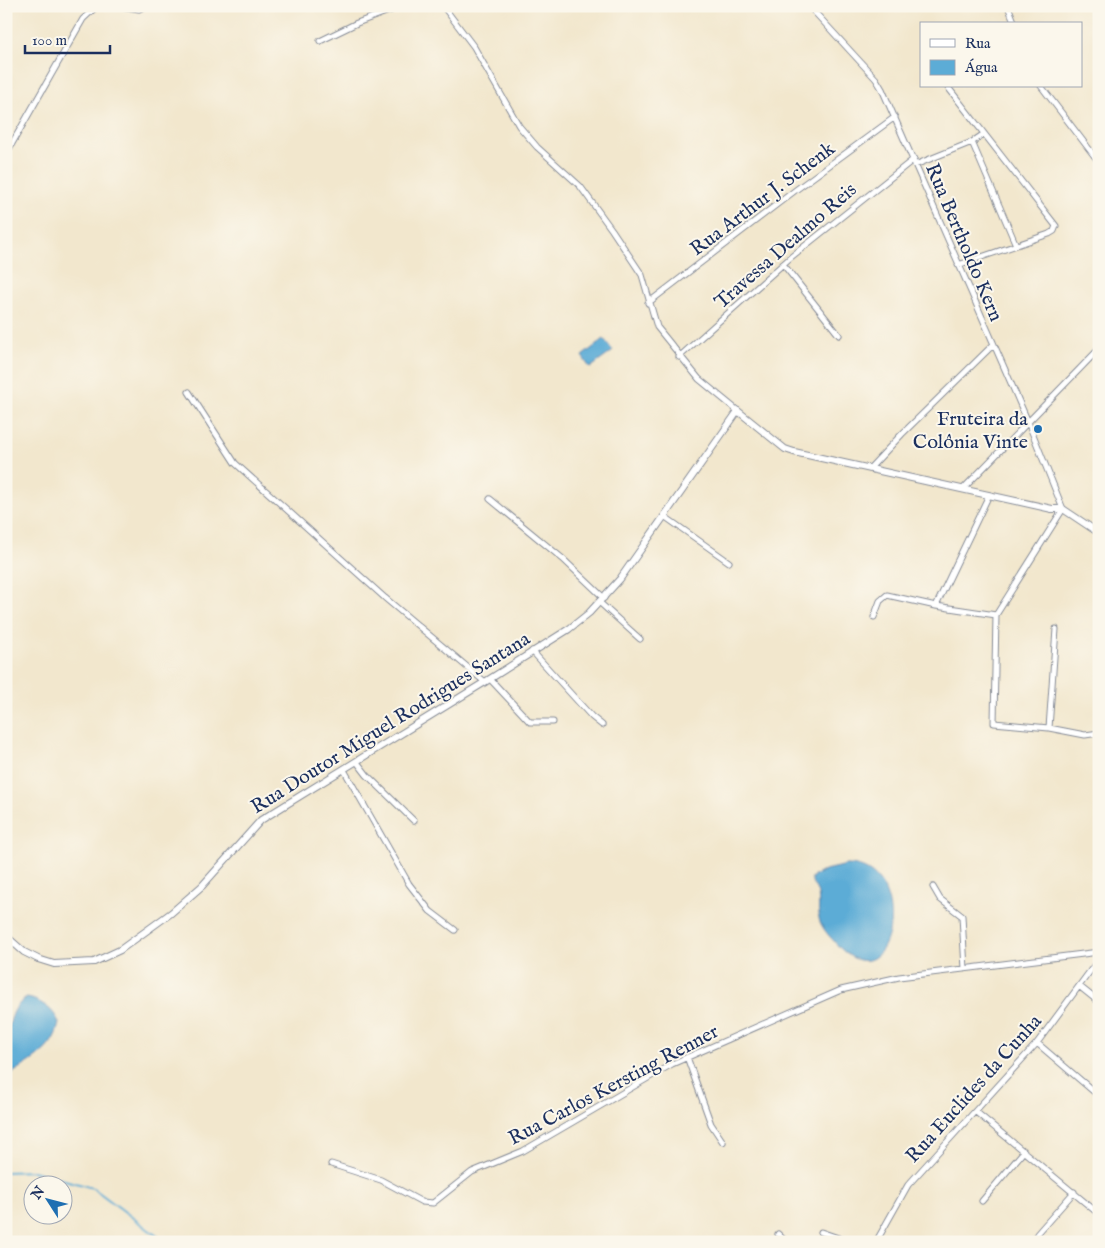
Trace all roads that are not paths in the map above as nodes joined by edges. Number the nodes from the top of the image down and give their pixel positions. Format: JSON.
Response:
{"nodes":[{"id":1,"x":97,"y":6,"type":"edge"},
{"id":2,"x":120,"y":6,"type":"edge"},
{"id":3,"x":146,"y":6,"type":"edge"},
{"id":4,"x":402,"y":6,"type":"edge"},
{"id":5,"x":443,"y":6,"type":"edge"},
{"id":6,"x":809,"y":6,"type":"edge"},
{"id":7,"x":1008,"y":6,"type":"edge"},
{"id":8,"x":1014,"y":22,"type":"edge"},
{"id":9,"x":320,"y":41,"type":"dead end"},
{"id":10,"x":949,"y":88,"type":"edge"},
{"id":11,"x":1043,"y":88,"type":"edge"},
{"id":12,"x":895,"y":118,"type":"junction"},
{"id":13,"x":984,"y":134,"type":"junction"},
{"id":14,"x":972,"y":142,"type":"junction"},
{"id":15,"x":6,"y":154,"type":"edge"},
{"id":16,"x":914,"y":162,"type":"junction"},
{"id":17,"x":1099,"y":162,"type":"edge"},
{"id":18,"x":1016,"y":245,"type":"junction"},
{"id":19,"x":783,"y":264,"type":"junction"},
{"id":20,"x":958,"y":265,"type":"junction"},
{"id":21,"x":648,"y":303,"type":"junction"},
{"id":22,"x":839,"y":335,"type":"dead end"},
{"id":23,"x":993,"y":345,"type":"junction"},
{"id":24,"x":1099,"y":349,"type":"edge"},
{"id":25,"x":679,"y":357,"type":"junction"},
{"id":26,"x":189,"y":392,"type":"dead end"},
{"id":27,"x":738,"y":411,"type":"junction"},
{"id":28,"x":1028,"y":422,"type":"junction"},
{"id":29,"x":870,"y":468,"type":"junction"},
{"id":30,"x":963,"y":489,"type":"junction"},
{"id":31,"x":989,"y":495,"type":"junction"},
{"id":32,"x":490,"y":499,"type":"dead end"},
{"id":33,"x":1064,"y":509,"type":"junction"},
{"id":34,"x":664,"y":516,"type":"junction"},
{"id":35,"x":1098,"y":532,"type":"edge"},
{"id":36,"x":729,"y":562,"type":"dead end"},
{"id":37,"x":602,"y":600,"type":"junction"},
{"id":38,"x":936,"y":606,"type":"junction"},
{"id":39,"x":996,"y":615,"type":"junction"},
{"id":40,"x":874,"y":617,"type":"dead end"},
{"id":41,"x":1056,"y":629,"type":"dead end"},
{"id":42,"x":640,"y":639,"type":"dead end"},
{"id":43,"x":532,"y":651,"type":"junction"},
{"id":44,"x":487,"y":681,"type":"junction"},
{"id":45,"x":553,"y":722,"type":"dead end"},
{"id":46,"x":602,"y":724,"type":"dead end"},
{"id":47,"x":1049,"y":728,"type":"junction"},
{"id":48,"x":1099,"y":733,"type":"edge"},
{"id":49,"x":357,"y":762,"type":"junction"},
{"id":50,"x":344,"y":770,"type":"junction"},
{"id":51,"x":414,"y":820,"type":"dead end"},
{"id":52,"x":933,"y":887,"type":"dead end"},
{"id":53,"x":454,"y":930,"type":"dead end"},
{"id":54,"x":6,"y":936,"type":"edge"},
{"id":55,"x":1099,"y":952,"type":"edge"},
{"id":56,"x":1099,"y":959,"type":"edge"},
{"id":57,"x":965,"y":969,"type":"junction"},
{"id":58,"x":1079,"y":986,"type":"junction"},
{"id":59,"x":1099,"y":1002,"type":"edge"},
{"id":60,"x":1037,"y":1043,"type":"junction"},
{"id":61,"x":687,"y":1057,"type":"junction"},
{"id":62,"x":1099,"y":1096,"type":"edge"},
{"id":63,"x":976,"y":1112,"type":"junction"},
{"id":64,"x":723,"y":1142,"type":"dead end"},
{"id":65,"x":1024,"y":1151,"type":"junction"},
{"id":66,"x":331,"y":1164,"type":"dead end"},
{"id":67,"x":1074,"y":1192,"type":"junction"},
{"id":68,"x":982,"y":1201,"type":"dead end"},
{"id":69,"x":1099,"y":1214,"type":"edge"},
{"id":70,"x":821,"y":1232,"type":"dead end"},
{"id":71,"x":778,"y":1234,"type":"dead end"},
{"id":72,"x":1037,"y":1234,"type":"dead end"},
{"id":73,"x":786,"y":1242,"type":"edge"},
{"id":74,"x":850,"y":1242,"type":"edge"},
{"id":75,"x":876,"y":1242,"type":"edge"}],
"edges":[{"from":1,"to":15,"type":"street"},
{"from":2,"to":3,"type":"street"},
{"from":4,"to":9,"type":"street"},
{"from":5,"to":21,"type":"street"},
{"from":6,"to":12,"type":"street","name":"Rua Bertholdo Kern"},
{"from":7,"to":8,"type":"street"},
{"from":10,"to":13,"type":"street"},
{"from":11,"to":17,"type":"street"},
{"from":12,"to":16,"type":"street","name":"Rua Bertholdo Kern"},
{"from":12,"to":21,"type":"street","name":"Rua Arthur J. Schenk"},
{"from":13,"to":14,"type":"street","name":"Travessa Dealmo Reis"},
{"from":13,"to":18,"type":"street"},
{"from":14,"to":16,"type":"street","name":"Travessa Dealmo Reis"},
{"from":14,"to":18,"type":"street"},
{"from":16,"to":19,"type":"street","name":"Travessa Dealmo Reis"},
{"from":16,"to":20,"type":"street","name":"Rua Bertholdo Kern"},
{"from":18,"to":20,"type":"street"},
{"from":19,"to":22,"type":"street"},
{"from":19,"to":25,"type":"street","name":"Travessa Dealmo Reis"},
{"from":20,"to":23,"type":"street","name":"Rua Bertholdo Kern"},
{"from":21,"to":25,"type":"street"},
{"from":23,"to":28,"type":"street","name":"Rua Bertholdo Kern"},
{"from":23,"to":29,"type":"street"},
{"from":24,"to":28,"type":"street"},
{"from":25,"to":27,"type":"street"},
{"from":26,"to":44,"type":"street"},
{"from":27,"to":29,"type":"street"},
{"from":27,"to":34,"type":"street","name":"Rua Doutor Miguel Rodrigues Santana"},
{"from":28,"to":30,"type":"street"},
{"from":28,"to":33,"type":"street","name":"Rua Bertholdo Kern"},
{"from":29,"to":30,"type":"street"},
{"from":30,"to":31,"type":"street"},
{"from":31,"to":33,"type":"street"},
{"from":31,"to":38,"type":"street"},
{"from":32,"to":37,"type":"street"},
{"from":33,"to":35,"type":"street"},
{"from":33,"to":39,"type":"street"},
{"from":34,"to":36,"type":"street"},
{"from":34,"to":37,"type":"street","name":"Rua Doutor Miguel Rodrigues Santana"},
{"from":37,"to":42,"type":"street"},
{"from":37,"to":43,"type":"street","name":"Rua Doutor Miguel Rodrigues Santana"},
{"from":38,"to":39,"type":"street"},
{"from":38,"to":40,"type":"street"},
{"from":39,"to":47,"type":"street"},
{"from":41,"to":47,"type":"street"},
{"from":43,"to":44,"type":"street","name":"Rua Doutor Miguel Rodrigues Santana"},
{"from":43,"to":46,"type":"street"},
{"from":44,"to":45,"type":"street"},
{"from":44,"to":49,"type":"street","name":"Rua Doutor Miguel Rodrigues Santana"},
{"from":47,"to":48,"type":"street"},
{"from":49,"to":50,"type":"street","name":"Rua Doutor Miguel Rodrigues Santana"},
{"from":49,"to":51,"type":"street"},
{"from":50,"to":53,"type":"street"},
{"from":50,"to":54,"type":"street","name":"Rua Doutor Miguel Rodrigues Santana"},
{"from":52,"to":57,"type":"street"},
{"from":55,"to":57,"type":"street","name":"Rua Carlos Kersting Renner"},
{"from":56,"to":58,"type":"street","name":"Rua Euclides da Cunha"},
{"from":57,"to":61,"type":"street","name":"Rua Carlos Kersting Renner"},
{"from":58,"to":59,"type":"street"},
{"from":58,"to":60,"type":"street","name":"Rua Euclides da Cunha"},
{"from":60,"to":62,"type":"street"},
{"from":60,"to":63,"type":"street","name":"Rua Euclides da Cunha"},
{"from":61,"to":64,"type":"street"},
{"from":61,"to":66,"type":"street","name":"Rua Carlos Kersting Renner"},
{"from":63,"to":65,"type":"street"},
{"from":63,"to":75,"type":"street","name":"Rua Euclides da Cunha"},
{"from":65,"to":67,"type":"street"},
{"from":65,"to":68,"type":"street"},
{"from":67,"to":69,"type":"street"},
{"from":67,"to":72,"type":"street"},
{"from":70,"to":74,"type":"street"},
{"from":71,"to":73,"type":"street"}]}
